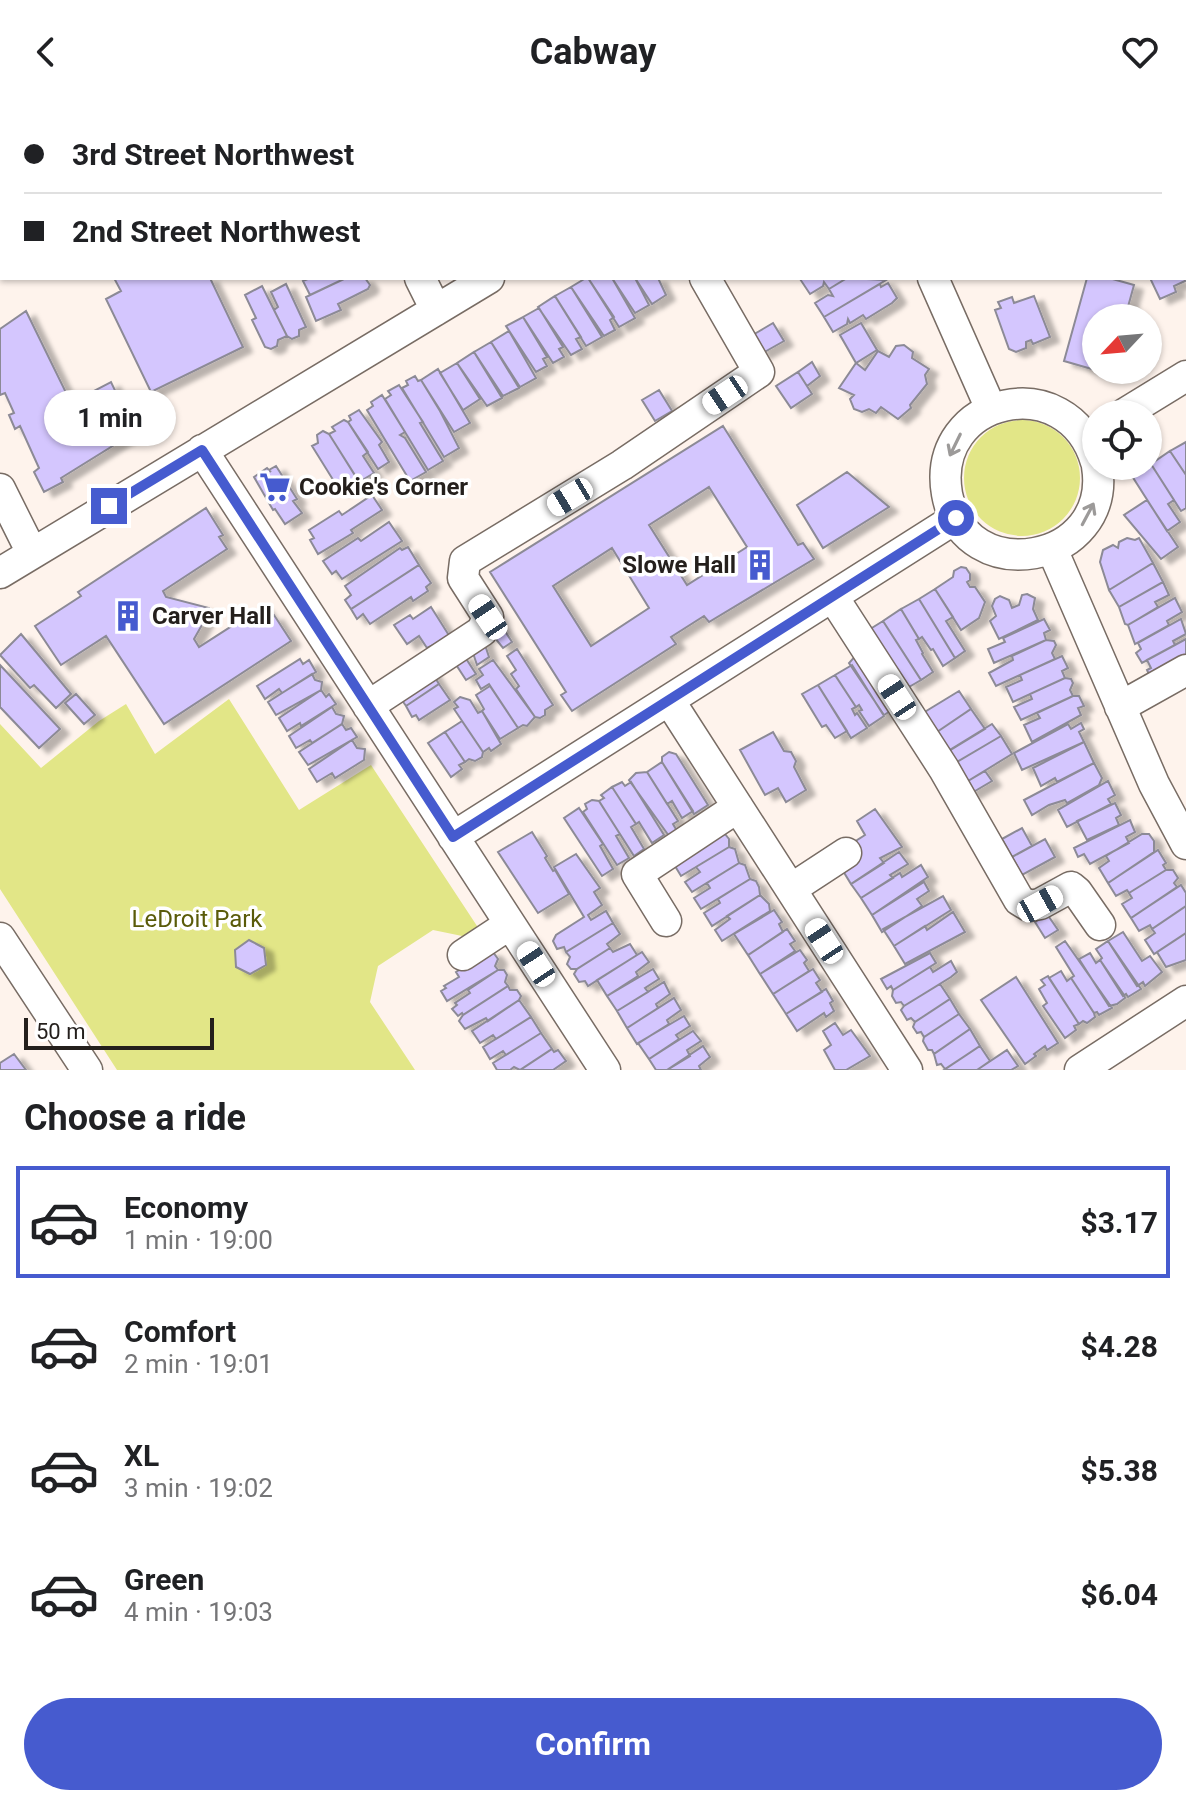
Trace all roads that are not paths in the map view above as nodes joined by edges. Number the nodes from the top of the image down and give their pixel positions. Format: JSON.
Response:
{"nodes":[{"id":1,"x":421,"y":280,"type":"edge"},
{"id":2,"x":486,"y":280,"type":"edge"},
{"id":3,"x":706,"y":280,"type":"edge"},
{"id":4,"x":934,"y":280,"type":"edge"},
{"id":5,"x":436,"y":310,"type":"junction"},
{"id":6,"x":1186,"y":376,"type":"edge"},
{"id":7,"x":1147,"y":400,"type":"edge"},
{"id":8,"x":991,"y":409,"type":"junction"},
{"id":9,"x":1082,"y":434,"type":"edge"},
{"id":10,"x":202,"y":450,"type":"junction"},
{"id":11,"x":1097,"y":480,"type":"edge"},
{"id":12,"x":0,"y":489,"type":"edge"},
{"id":13,"x":956,"y":518,"type":"junction"},
{"id":14,"x":1052,"y":549,"type":"junction"},
{"id":15,"x":32,"y":553,"type":"junction"},
{"id":16,"x":0,"y":573,"type":"edge"},
{"id":17,"x":833,"y":597,"type":"junction"},
{"id":18,"x":1186,"y":670,"type":"edge"},
{"id":19,"x":669,"y":700,"type":"junction"},
{"id":20,"x":368,"y":706,"type":"junction"},
{"id":21,"x":1120,"y":707,"type":"junction"},
{"id":22,"x":738,"y":807,"type":"junction"},
{"id":23,"x":453,"y":837,"type":"junction"},
{"id":24,"x":1186,"y":844,"type":"edge"},
{"id":25,"x":846,"y":853,"type":"dead end"},
{"id":26,"x":791,"y":889,"type":"junction"},
{"id":27,"x":666,"y":921,"type":"dead end"},
{"id":28,"x":510,"y":924,"type":"junction"},
{"id":29,"x":1100,"y":925,"type":"dead end"},
{"id":30,"x":0,"y":938,"type":"edge"},
{"id":31,"x":463,"y":955,"type":"dead end"},
{"id":32,"x":1186,"y":1001,"type":"edge"},
{"id":33,"x":87,"y":1070,"type":"edge"},
{"id":34,"x":605,"y":1070,"type":"edge"},
{"id":35,"x":907,"y":1070,"type":"edge"},
{"id":36,"x":1080,"y":1070,"type":"edge"}],
"edges":[{"from":1,"to":5,"type":"street"},
{"from":2,"to":5,"type":"street"},
{"from":3,"to":20,"type":"street"},
{"from":4,"to":8,"type":"street"},
{"from":5,"to":10,"type":"street"},
{"from":6,"to":7,"type":"street"},
{"from":8,"to":9,"type":"street"},
{"from":8,"to":13,"type":"street","one_way":true},
{"from":10,"to":15,"type":"street"},
{"from":10,"to":20,"type":"street"},
{"from":14,"to":11,"type":"street","one_way":true},
{"from":12,"to":15,"type":"street"},
{"from":13,"to":14,"type":"street"},
{"from":13,"to":17,"type":"street"},
{"from":14,"to":21,"type":"street"},
{"from":15,"to":16,"type":"street"},
{"from":17,"to":19,"type":"street"},
{"from":17,"to":29,"type":"street"},
{"from":18,"to":21,"type":"street"},
{"from":19,"to":22,"type":"street"},
{"from":19,"to":23,"type":"street"},
{"from":20,"to":23,"type":"street"},
{"from":21,"to":24,"type":"street"},
{"from":22,"to":26,"type":"street"},
{"from":22,"to":27,"type":"street"},
{"from":23,"to":28,"type":"street"},
{"from":25,"to":26,"type":"street"},
{"from":26,"to":35,"type":"street"},
{"from":28,"to":31,"type":"street"},
{"from":28,"to":34,"type":"street"},
{"from":30,"to":33,"type":"street"},
{"from":32,"to":36,"type":"street"}]}
